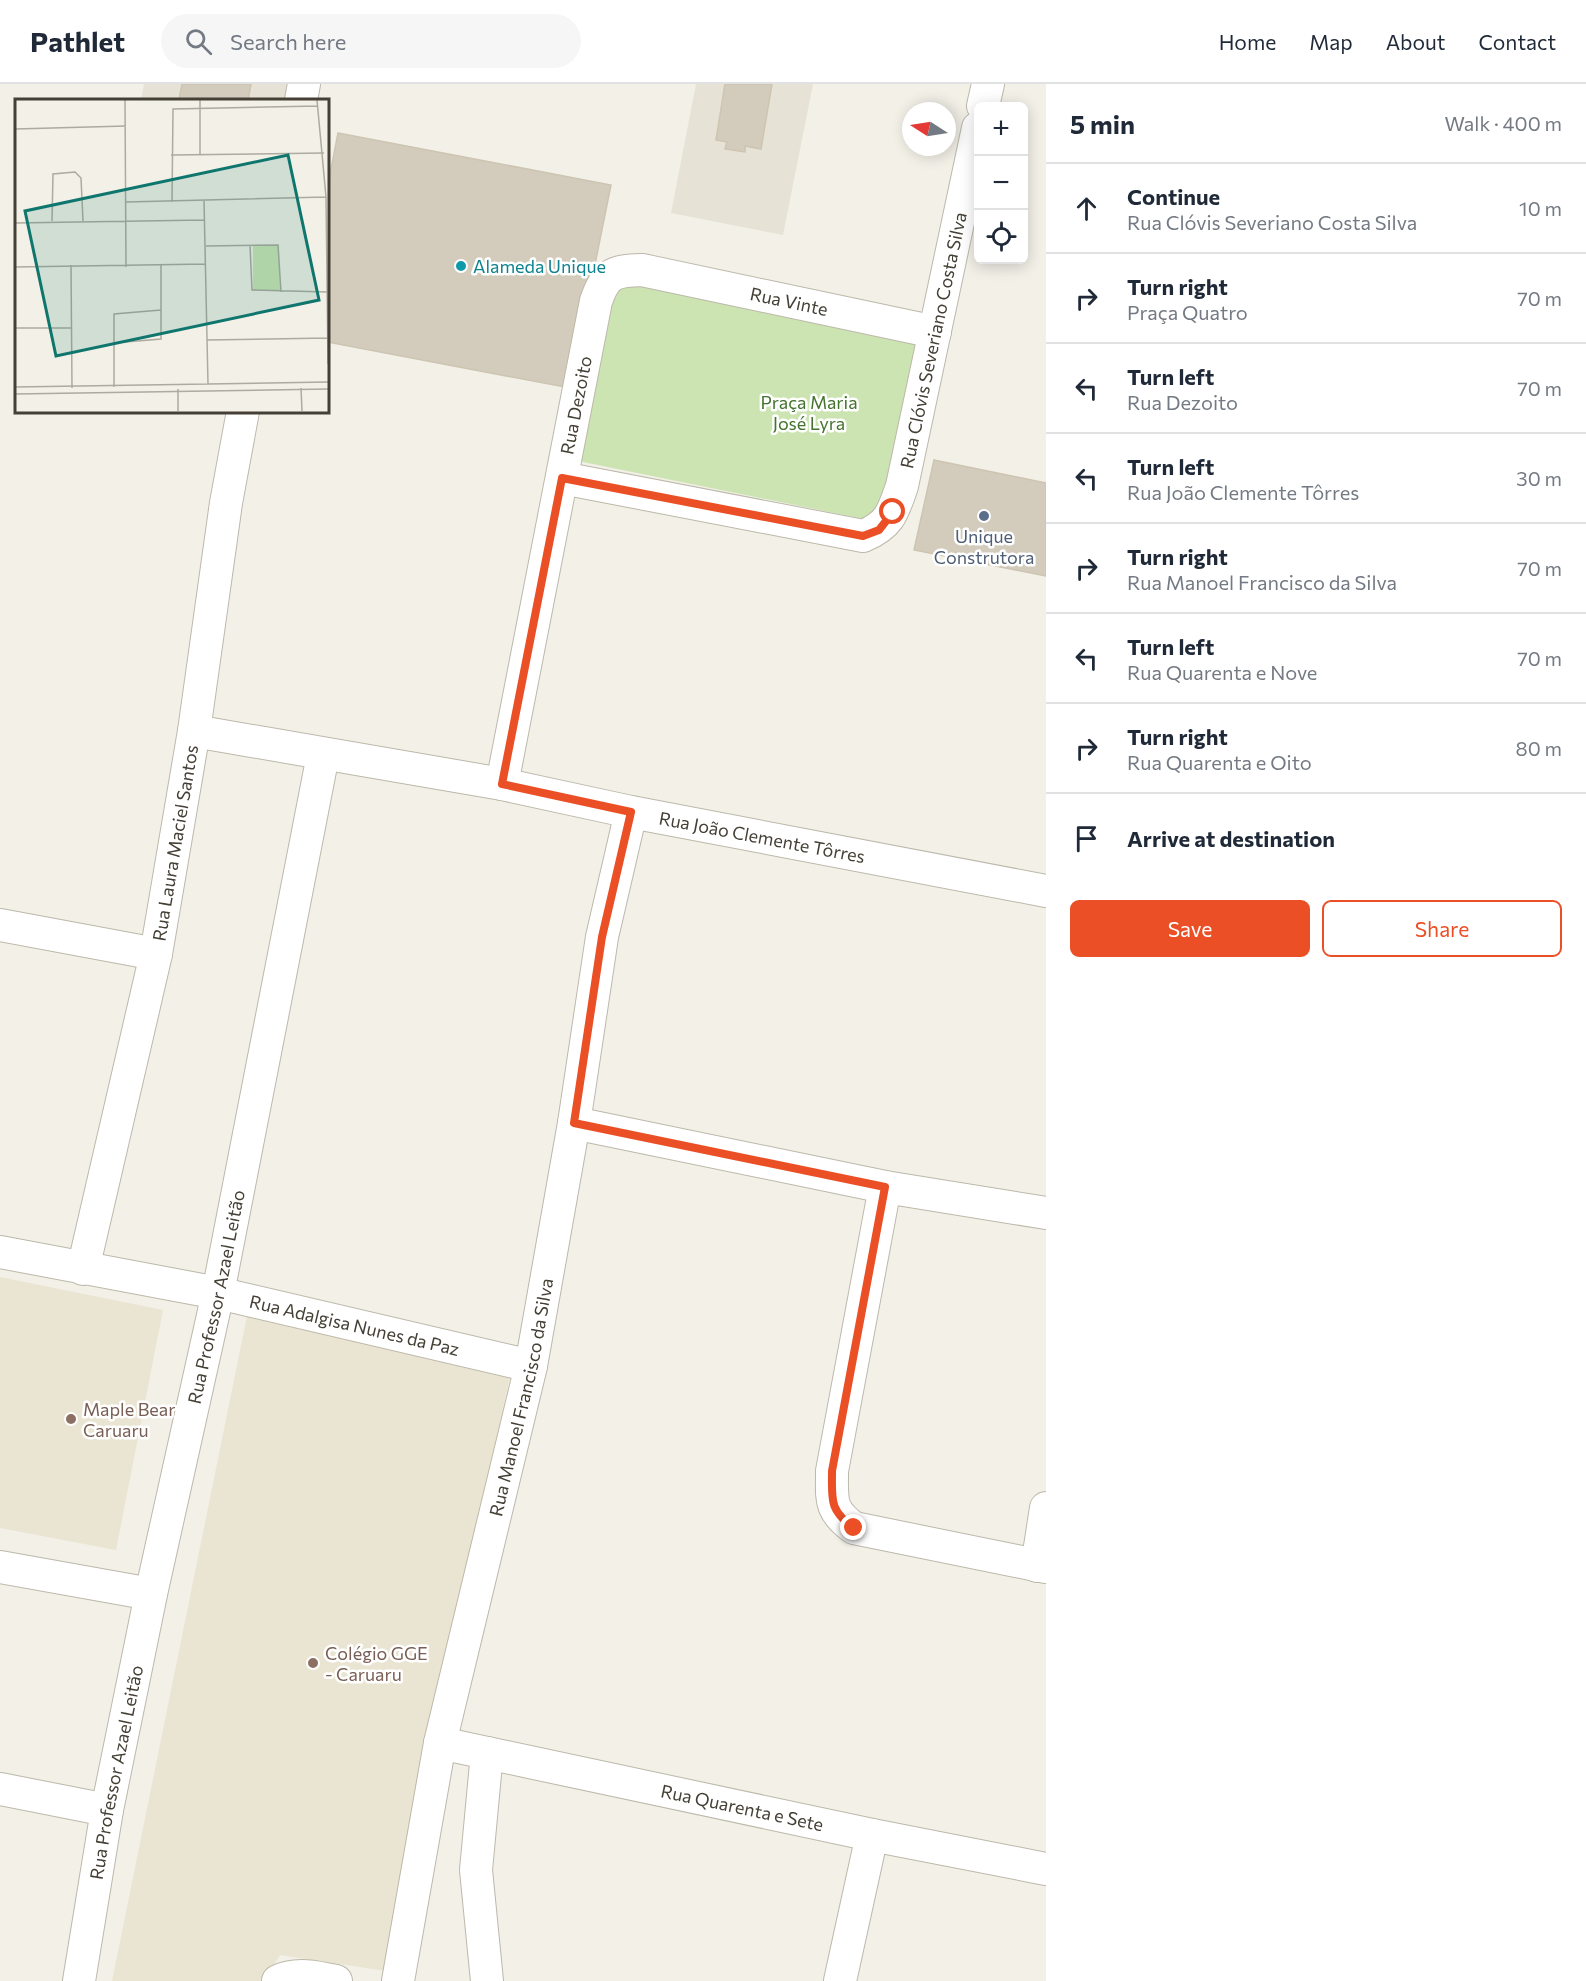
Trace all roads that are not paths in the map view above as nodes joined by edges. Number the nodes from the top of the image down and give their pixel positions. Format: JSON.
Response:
{"nodes":[{"id":1,"x":304,"y":84,"type":"edge"},
{"id":2,"x":988,"y":84,"type":"edge"},
{"id":3,"x":301,"y":99,"type":"edge"},
{"id":4,"x":984,"y":102,"type":"edge"},
{"id":5,"x":974,"y":147,"type":"edge"},
{"id":6,"x":642,"y":270,"type":"joint"},
{"id":7,"x":935,"y":332,"type":"junction"},
{"id":8,"x":243,"y":412,"type":"edge"},
{"id":9,"x":562,"y":478,"type":"junction"},
{"id":10,"x":194,"y":731,"type":"junction"},
{"id":11,"x":323,"y":754,"type":"junction"},
{"id":12,"x":502,"y":784,"type":"junction"},
{"id":13,"x":631,"y":812,"type":"junction"},
{"id":14,"x":1046,"y":891,"type":"edge"},
{"id":15,"x":0,"y":925,"type":"edge"},
{"id":16,"x":156,"y":954,"type":"junction"},
{"id":17,"x":574,"y":1123,"type":"junction"},
{"id":18,"x":885,"y":1187,"type":"junction"},
{"id":19,"x":1046,"y":1213,"type":"edge"},
{"id":20,"x":0,"y":1252,"type":"edge"},
{"id":21,"x":83,"y":1269,"type":"junction"},
{"id":22,"x":218,"y":1293,"type":"junction"},
{"id":23,"x":531,"y":1366,"type":"junction"},
{"id":24,"x":1046,"y":1508,"type":"edge"},
{"id":25,"x":1041,"y":1566,"type":"edge"},
{"id":26,"x":0,"y":1567,"type":"edge"},
{"id":27,"x":151,"y":1594,"type":"junction"},
{"id":28,"x":440,"y":1743,"type":"junction"},
{"id":29,"x":487,"y":1753,"type":"junction"},
{"id":30,"x":0,"y":1788,"type":"edge"},
{"id":31,"x":107,"y":1810,"type":"junction"},
{"id":32,"x":872,"y":1835,"type":"junction"},
{"id":33,"x":1046,"y":1869,"type":"edge"},
{"id":34,"x":79,"y":1981,"type":"edge"},
{"id":35,"x":278,"y":1981,"type":"edge"},
{"id":36,"x":336,"y":1981,"type":"edge"},
{"id":37,"x":398,"y":1981,"type":"edge"},
{"id":38,"x":487,"y":1981,"type":"edge"},
{"id":39,"x":840,"y":1981,"type":"edge"}],
"edges":[{"from":1,"to":3,"type":"street"},
{"from":2,"to":4,"type":"street"},
{"from":5,"to":7,"type":"street","name":"Rua Clóvis Severiano Costa Silva"},
{"from":6,"to":7,"type":"street","name":"Rua Vinte"},
{"from":6,"to":9,"type":"street","name":"Rua Dezoito"},
{"from":7,"to":9,"type":"street","name":"Rua Clóvis Severiano Costa Silva"},
{"from":8,"to":10,"type":"street","name":"Rua Laura Maciel Santos"},
{"from":9,"to":12,"type":"street","name":"Rua Dezoito"},
{"from":10,"to":11,"type":"street","name":"Rua João Clemente Tôrres"},
{"from":10,"to":16,"type":"street","name":"Rua Laura Maciel Santos"},
{"from":11,"to":12,"type":"street","name":"Rua João Clemente Tôrres"},
{"from":11,"to":22,"type":"street","name":"Rua Professor Azael Leitão"},
{"from":12,"to":13,"type":"street","name":"Rua João Clemente Tôrres"},
{"from":13,"to":14,"type":"street","name":"Rua João Clemente Tôrres"},
{"from":13,"to":17,"type":"street","name":"Rua Manoel Francisco da Silva"},
{"from":15,"to":16,"type":"street"},
{"from":16,"to":21,"type":"street","name":"Rua Laura Maciel Santos"},
{"from":17,"to":18,"type":"street"},
{"from":17,"to":23,"type":"street","name":"Rua Manoel Francisco da Silva"},
{"from":18,"to":19,"type":"street"},
{"from":18,"to":25,"type":"street"},
{"from":20,"to":21,"type":"street","name":"Rua Adalgisa Nunes da Paz"},
{"from":21,"to":22,"type":"street","name":"Rua Adalgisa Nunes da Paz"},
{"from":22,"to":23,"type":"street","name":"Rua Adalgisa Nunes da Paz"},
{"from":22,"to":27,"type":"street","name":"Rua Professor Azael Leitão"},
{"from":23,"to":28,"type":"street","name":"Rua Manoel Francisco da Silva"},
{"from":24,"to":25,"type":"street"},
{"from":26,"to":27,"type":"street"},
{"from":27,"to":31,"type":"street","name":"Rua Professor Azael Leitão"},
{"from":28,"to":29,"type":"street","name":"Rua Quarenta e Sete"},
{"from":28,"to":37,"type":"street","name":"Rua Manoel Francisco da Silva"},
{"from":29,"to":32,"type":"street","name":"Rua Quarenta e Sete"},
{"from":29,"to":38,"type":"street"},
{"from":30,"to":31,"type":"street"},
{"from":31,"to":34,"type":"street","name":"Rua Professor Azael Leitão"},
{"from":32,"to":33,"type":"street","name":"Rua Quarenta e Sete"},
{"from":32,"to":39,"type":"street"},
{"from":35,"to":36,"type":"street"}]}
